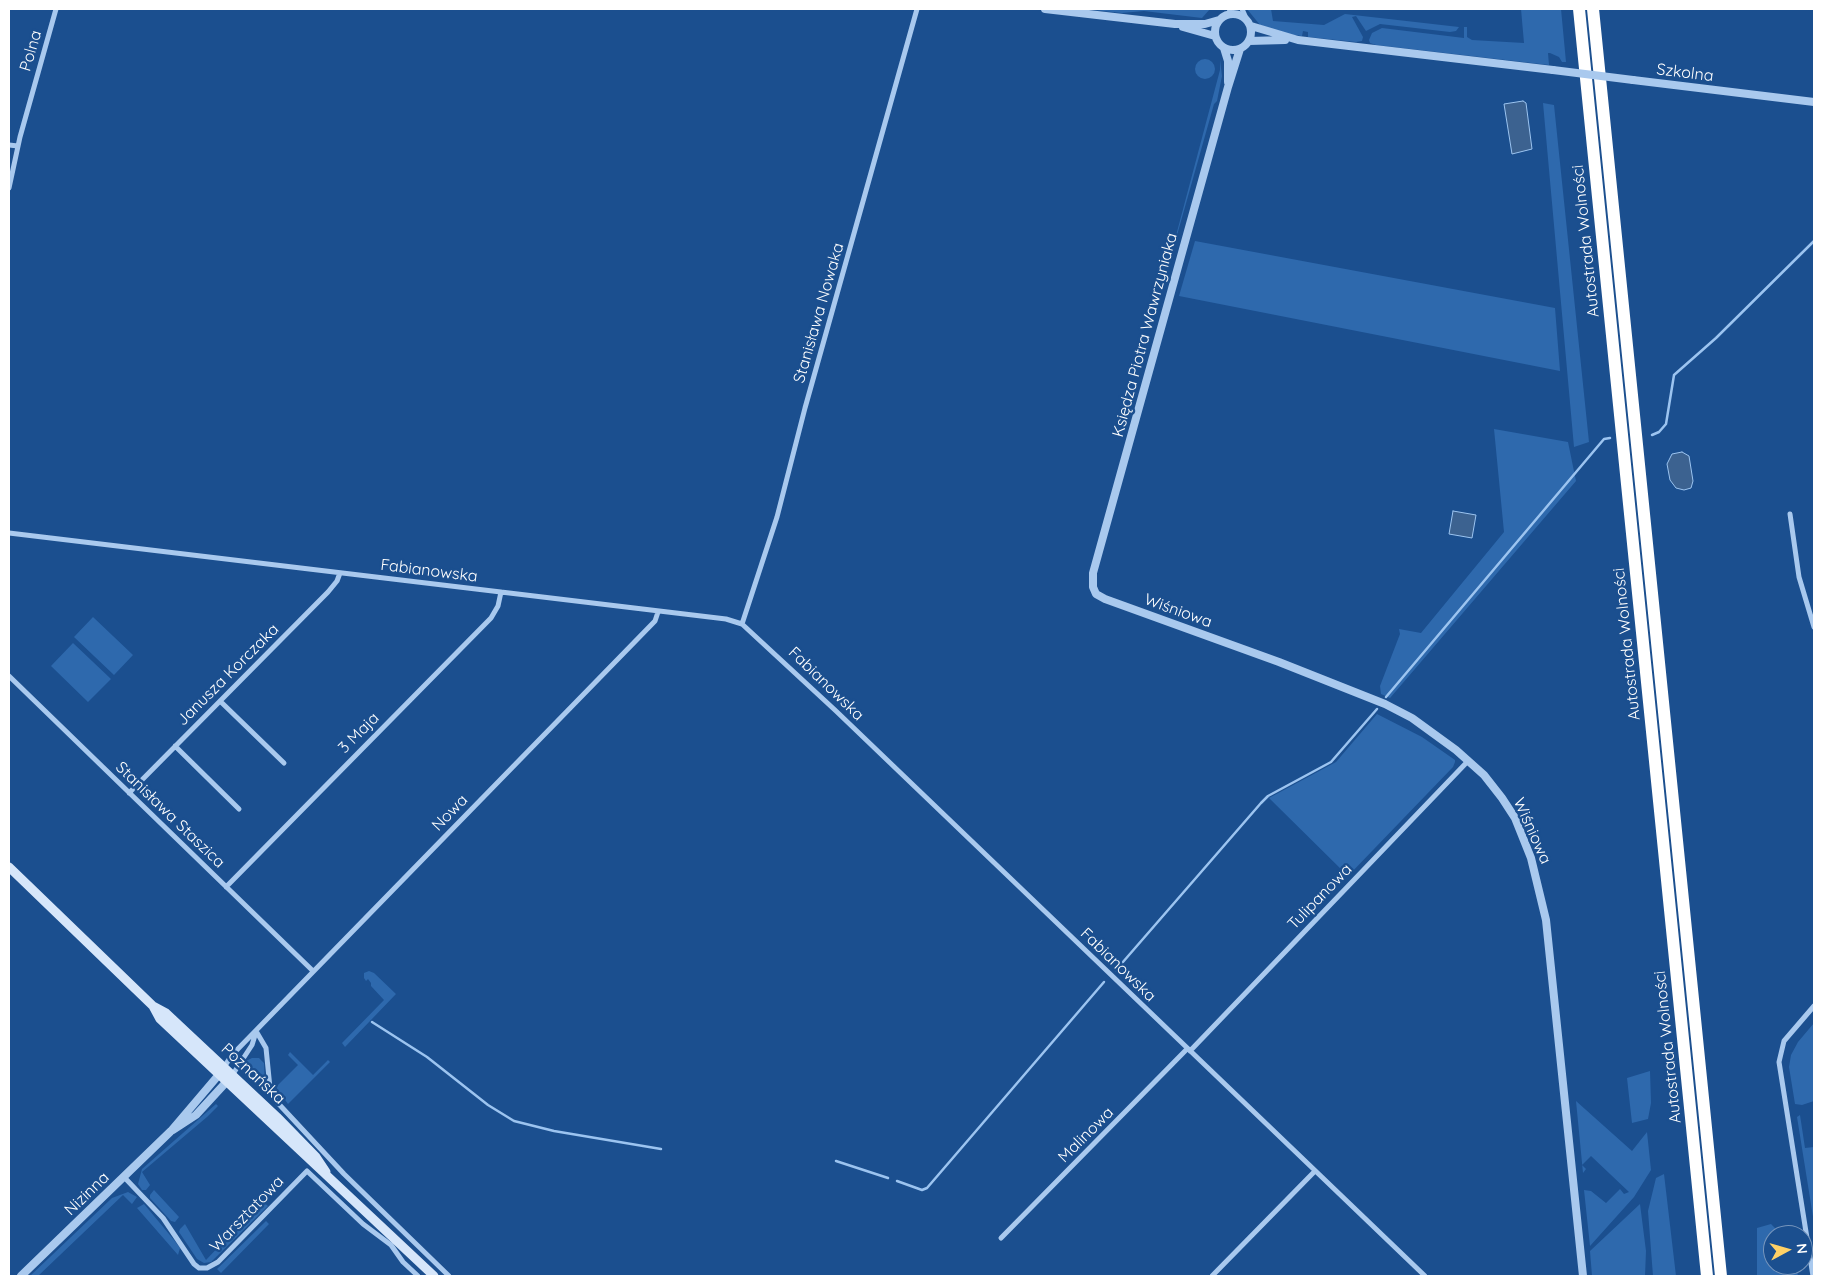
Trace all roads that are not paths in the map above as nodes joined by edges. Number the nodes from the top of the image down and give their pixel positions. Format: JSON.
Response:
{"nodes":[{"id":1,"x":56,"y":9,"type":"edge"},
{"id":2,"x":917,"y":9,"type":"edge"},
{"id":3,"x":1045,"y":9,"type":"edge"},
{"id":4,"x":1242,"y":9,"type":"edge"},
{"id":5,"x":1579,"y":9,"type":"edge"},
{"id":6,"x":1593,"y":9,"type":"edge"},
{"id":7,"x":1229,"y":11,"type":"edge"},
{"id":8,"x":1246,"y":18,"type":"junction"},
{"id":9,"x":1219,"y":20,"type":"junction"},
{"id":10,"x":1176,"y":24,"type":"junction"},
{"id":11,"x":1251,"y":26,"type":"junction"},
{"id":12,"x":1215,"y":36,"type":"junction"},
{"id":13,"x":1298,"y":40,"type":"junction"},
{"id":14,"x":1250,"y":41,"type":"junction"},
{"id":15,"x":1224,"y":48,"type":"junction"},
{"id":16,"x":1240,"y":49,"type":"junction"},
{"id":17,"x":1228,"y":87,"type":"junction"},
{"id":18,"x":1814,"y":102,"type":"edge"},
{"id":19,"x":9,"y":145,"type":"edge"},
{"id":20,"x":18,"y":146,"type":"junction"},
{"id":21,"x":9,"y":188,"type":"edge"},
{"id":22,"x":1790,"y":514,"type":"dead end"},
{"id":23,"x":9,"y":533,"type":"edge"},
{"id":24,"x":340,"y":573,"type":"junction"},
{"id":25,"x":1094,"y":591,"type":"joint"},
{"id":26,"x":501,"y":592,"type":"junction"},
{"id":27,"x":658,"y":612,"type":"junction"},
{"id":28,"x":742,"y":624,"type":"junction"},
{"id":29,"x":1814,"y":627,"type":"edge"},
{"id":30,"x":9,"y":676,"type":"edge"},
{"id":31,"x":220,"y":701,"type":"junction"},
{"id":32,"x":175,"y":746,"type":"junction"},
{"id":33,"x":1469,"y":760,"type":"junction"},
{"id":34,"x":284,"y":762,"type":"dead end"},
{"id":35,"x":129,"y":793,"type":"junction"},
{"id":36,"x":239,"y":809,"type":"dead end"},
{"id":37,"x":9,"y":867,"type":"edge"},
{"id":38,"x":226,"y":887,"type":"junction"},
{"id":39,"x":313,"y":971,"type":"junction"},
{"id":40,"x":153,"y":1006,"type":"junction"},
{"id":41,"x":1814,"y":1006,"type":"edge"},
{"id":42,"x":256,"y":1031,"type":"junction"},
{"id":43,"x":1189,"y":1050,"type":"junction"},
{"id":44,"x":224,"y":1066,"type":"junction"},
{"id":45,"x":233,"y":1074,"type":"junction"},
{"id":46,"x":219,"y":1075,"type":"junction"},
{"id":47,"x":227,"y":1083,"type":"junction"},
{"id":48,"x":171,"y":1131,"type":"junction"},
{"id":49,"x":1315,"y":1171,"type":"junction"},
{"id":50,"x":326,"y":1172,"type":"junction"},
{"id":51,"x":124,"y":1177,"type":"junction"},
{"id":52,"x":1002,"y":1238,"type":"dead end"},
{"id":53,"x":21,"y":1276,"type":"edge"},
{"id":54,"x":418,"y":1276,"type":"edge"},
{"id":55,"x":434,"y":1276,"type":"edge"},
{"id":56,"x":449,"y":1276,"type":"edge"},
{"id":57,"x":1212,"y":1276,"type":"edge"},
{"id":58,"x":1425,"y":1276,"type":"edge"},
{"id":59,"x":1583,"y":1276,"type":"edge"},
{"id":60,"x":1707,"y":1276,"type":"edge"},
{"id":61,"x":1721,"y":1276,"type":"edge"},
{"id":62,"x":1813,"y":1276,"type":"edge"}],
"edges":[{"from":1,"to":20,"type":"street","name":"Polna"},
{"from":2,"to":28,"type":"street","name":"Stanisława Nowaka"},
{"from":3,"to":10,"type":"street"},
{"from":4,"to":8,"type":"street"},
{"from":5,"to":60,"type":"highway","name":"Autostrada Wolności"},
{"from":6,"to":61,"type":"highway","name":"Autostrada Wolności"},
{"from":7,"to":8,"type":"street"},
{"from":7,"to":9,"type":"street"},
{"from":8,"to":11,"type":"street"},
{"from":9,"to":10,"type":"street"},
{"from":9,"to":12,"type":"street"},
{"from":10,"to":12,"type":"street"},
{"from":11,"to":13,"type":"street"},
{"from":11,"to":14,"type":"street"},
{"from":12,"to":15,"type":"street"},
{"from":13,"to":14,"type":"street"},
{"from":13,"to":18,"type":"street","name":"Szkolna","bridge":true},
{"from":14,"to":16,"type":"street"},
{"from":15,"to":16,"type":"street"},
{"from":15,"to":17,"type":"street","name":"Księdza Piotra Wawrzyniaka"},
{"from":16,"to":17,"type":"street","name":"Księdza Piotra Wawrzyniaka"},
{"from":17,"to":25,"type":"street","name":"Księdza Piotra Wawrzyniaka"},
{"from":19,"to":20,"type":"street"},
{"from":20,"to":21,"type":"street","name":"Polna"},
{"from":22,"to":29,"type":"street"},
{"from":23,"to":24,"type":"street","name":"Fabianowska"},
{"from":24,"to":26,"type":"street","name":"Fabianowska"},
{"from":24,"to":31,"type":"street","name":"Janusza Korczaka"},
{"from":25,"to":33,"type":"street","name":"Wiśniowa"},
{"from":26,"to":27,"type":"street","name":"Fabianowska"},
{"from":26,"to":38,"type":"street","name":"3 Maja"},
{"from":27,"to":28,"type":"street","name":"Fabianowska"},
{"from":27,"to":39,"type":"street","name":"Nowa"},
{"from":28,"to":43,"type":"street","name":"Fabianowska"},
{"from":30,"to":35,"type":"street","name":"Stanisława Staszica"},
{"from":31,"to":32,"type":"street","name":"Janusza Korczaka"},
{"from":31,"to":34,"type":"street"},
{"from":32,"to":35,"type":"street","name":"Janusza Korczaka"},
{"from":32,"to":36,"type":"street"},
{"from":33,"to":43,"type":"street","name":"Tulipanowa"},
{"from":33,"to":59,"type":"street","name":"Wiśniowa"},
{"from":35,"to":38,"type":"street","name":"Stanisława Staszica"},
{"from":37,"to":40,"type":"main road","name":"Poznańska"},
{"from":38,"to":39,"type":"street","name":"Stanisława Staszica"},
{"from":39,"to":42,"type":"street","name":"Nowa"},
{"from":40,"to":44,"type":"main road","name":"Poznańska"},
{"from":40,"to":46,"type":"main road","name":"Poznańska"},
{"from":41,"to":62,"type":"street"},
{"from":42,"to":44,"type":"street","name":"Nowa"},
{"from":42,"to":45,"type":"street","name":"Nowa"},
{"from":42,"to":56,"type":"street"},
{"from":43,"to":49,"type":"street","name":"Fabianowska"},
{"from":43,"to":52,"type":"street","name":"Malinowa"},
{"from":44,"to":45,"type":"main road","name":"Poznańska"},
{"from":44,"to":46,"type":"street","name":"Nizinna"},
{"from":45,"to":47,"type":"street","name":"Nizinna"},
{"from":45,"to":50,"type":"main road","name":"Poznańska"},
{"from":46,"to":47,"type":"main road","name":"Poznańska"},
{"from":46,"to":48,"type":"street","name":"Nizinna"},
{"from":47,"to":48,"type":"street","name":"Nizinna"},
{"from":47,"to":50,"type":"main road","name":"Poznańska"},
{"from":48,"to":51,"type":"street","name":"Nizinna"},
{"from":49,"to":57,"type":"street"},
{"from":49,"to":58,"type":"street","name":"Fabianowska"},
{"from":50,"to":55,"type":"main road","name":"Poznańska"},
{"from":51,"to":53,"type":"street","name":"Nizinna"},
{"from":51,"to":54,"type":"street","name":"Warsztatowa"}]}
